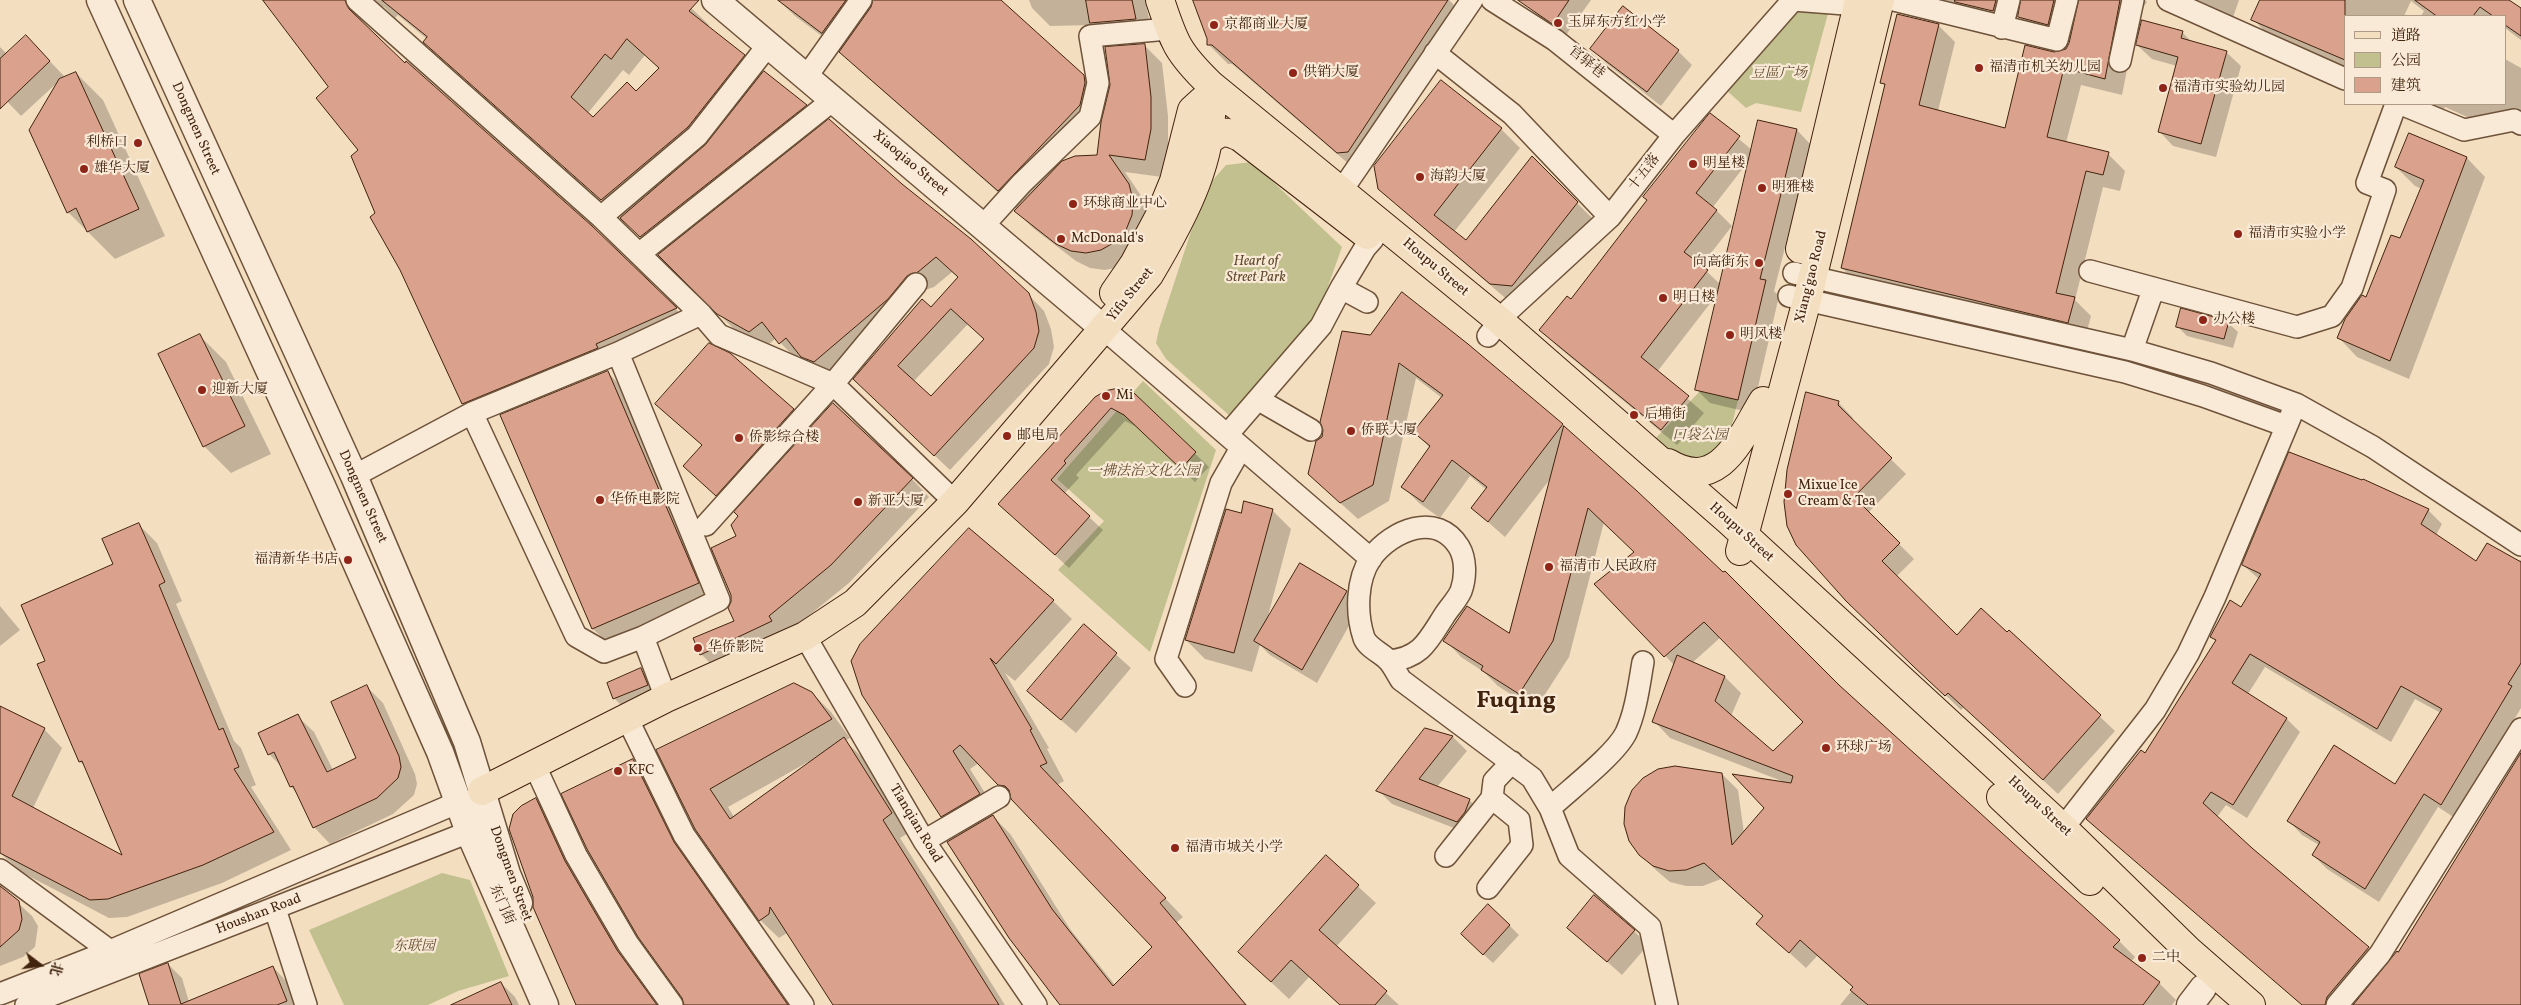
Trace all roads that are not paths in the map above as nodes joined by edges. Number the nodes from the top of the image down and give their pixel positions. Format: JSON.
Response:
{"nodes":[{"id":1,"x":100,"y":0,"type":"edge"},
{"id":2,"x":137,"y":0,"type":"edge"},
{"id":3,"x":357,"y":0,"type":"edge"},
{"id":4,"x":715,"y":0,"type":"edge"},
{"id":5,"x":861,"y":0,"type":"edge"},
{"id":6,"x":1160,"y":0,"type":"edge"},
{"id":7,"x":1472,"y":0,"type":"edge"},
{"id":8,"x":1492,"y":0,"type":"edge"},
{"id":9,"x":1793,"y":0,"type":"edge"},
{"id":10,"x":1894,"y":0,"type":"edge"},
{"id":11,"x":2009,"y":0,"type":"edge"},
{"id":12,"x":2067,"y":0,"type":"edge"},
{"id":13,"x":2134,"y":0,"type":"edge"},
{"id":14,"x":2168,"y":0,"type":"edge"},
{"id":15,"x":1866,"y":2,"type":"edge"},
{"id":16,"x":1948,"y":7,"type":"edge"},
{"id":17,"x":2002,"y":28,"type":"junction"},
{"id":18,"x":1168,"y":29,"type":"junction"},
{"id":19,"x":769,"y":44,"type":"junction"},
{"id":20,"x":1435,"y":53,"type":"junction"},
{"id":21,"x":2120,"y":61,"type":"dead end"},
{"id":22,"x":807,"y":76,"type":"junction"},
{"id":23,"x":2344,"y":79,"type":"edge"},
{"id":24,"x":1217,"y":95,"type":"junction"},
{"id":25,"x":833,"y":100,"type":"junction"},
{"id":26,"x":2396,"y":105,"type":"edge"},
{"id":27,"x":2403,"y":105,"type":"edge"},
{"id":28,"x":2519,"y":118,"type":"edge"},
{"id":29,"x":1674,"y":134,"type":"junction"},
{"id":30,"x":1208,"y":141,"type":"junction"},
{"id":31,"x":1342,"y":190,"type":"junction"},
{"id":32,"x":601,"y":217,"type":"junction"},
{"id":33,"x":1610,"y":217,"type":"junction"},
{"id":34,"x":983,"y":226,"type":"junction"},
{"id":35,"x":1373,"y":240,"type":"junction"},
{"id":36,"x":639,"y":254,"type":"junction"},
{"id":37,"x":2090,"y":271,"type":"dead end"},
{"id":38,"x":916,"y":284,"type":"dead end"},
{"id":39,"x":1801,"y":286,"type":"junction"},
{"id":40,"x":1341,"y":288,"type":"junction"},
{"id":41,"x":2153,"y":290,"type":"junction"},
{"id":42,"x":1367,"y":302,"type":"dead end"},
{"id":43,"x":701,"y":314,"type":"junction"},
{"id":44,"x":1104,"y":329,"type":"junction"},
{"id":45,"x":1494,"y":329,"type":"junction"},
{"id":46,"x":2132,"y":350,"type":"junction"},
{"id":47,"x":618,"y":353,"type":"junction"},
{"id":48,"x":834,"y":384,"type":"junction"},
{"id":49,"x":1259,"y":400,"type":"junction"},
{"id":50,"x":1763,"y":401,"type":"junction"},
{"id":51,"x":2289,"y":402,"type":"junction"},
{"id":52,"x":472,"y":413,"type":"junction"},
{"id":53,"x":2279,"y":424,"type":"junction"},
{"id":54,"x":1311,"y":430,"type":"dead end"},
{"id":55,"x":1234,"y":441,"type":"junction"},
{"id":56,"x":1653,"y":454,"type":"junction"},
{"id":57,"x":354,"y":476,"type":"junction"},
{"id":58,"x":955,"y":502,"type":"junction"},
{"id":59,"x":706,"y":525,"type":"dead end"},
{"id":60,"x":1734,"y":537,"type":"junction"},
{"id":61,"x":2521,"y":545,"type":"edge"},
{"id":62,"x":1371,"y":558,"type":"junction"},
{"id":63,"x":805,"y":636,"type":"junction"},
{"id":64,"x":643,"y":637,"type":"junction"},
{"id":65,"x":1389,"y":661,"type":"junction"},
{"id":66,"x":1643,"y":662,"type":"dead end"},
{"id":67,"x":1185,"y":686,"type":"dead end"},
{"id":68,"x":666,"y":698,"type":"junction"},
{"id":69,"x":627,"y":718,"type":"junction"},
{"id":70,"x":2521,"y":729,"type":"edge"},
{"id":71,"x":1512,"y":762,"type":"junction"},
{"id":72,"x":534,"y":764,"type":"junction"},
{"id":73,"x":471,"y":797,"type":"junction"},
{"id":74,"x":999,"y":797,"type":"dead end"},
{"id":75,"x":1492,"y":798,"type":"junction"},
{"id":76,"x":1550,"y":808,"type":"junction"},
{"id":77,"x":2058,"y":823,"type":"junction"},
{"id":78,"x":480,"y":828,"type":"junction"},
{"id":79,"x":924,"y":841,"type":"junction"},
{"id":80,"x":1446,"y":856,"type":"dead end"},
{"id":81,"x":0,"y":870,"type":"edge"},
{"id":82,"x":1488,"y":888,"type":"dead end"},
{"id":83,"x":275,"y":909,"type":"junction"},
{"id":84,"x":116,"y":959,"type":"junction"},
{"id":85,"x":0,"y":994,"type":"edge"},
{"id":86,"x":2205,"y":999,"type":"edge"},
{"id":87,"x":26,"y":1005,"type":"edge"},
{"id":88,"x":306,"y":1005,"type":"edge"},
{"id":89,"x":545,"y":1005,"type":"edge"},
{"id":90,"x":563,"y":1005,"type":"edge"},
{"id":91,"x":672,"y":1005,"type":"edge"},
{"id":92,"x":803,"y":1005,"type":"edge"},
{"id":93,"x":1036,"y":1005,"type":"edge"},
{"id":94,"x":1667,"y":1005,"type":"edge"},
{"id":95,"x":2251,"y":1005,"type":"edge"},
{"id":96,"x":2337,"y":1005,"type":"edge"}],
"edges":[{"from":1,"to":73,"type":"street","name":"Dongmen Street"},
{"from":2,"to":57,"type":"street","name":"Dongmen Street"},
{"from":3,"to":32,"type":"street"},
{"from":4,"to":19,"type":"street","name":"Xiaoqiao Street"},
{"from":5,"to":22,"type":"street"},
{"from":6,"to":18,"type":"main road"},
{"from":7,"to":20,"type":"street"},
{"from":8,"to":29,"type":"street","name":"官驿巷"},
{"from":9,"to":15,"type":"street"},
{"from":9,"to":29,"type":"street","name":"十五落"},
{"from":10,"to":16,"type":"street"},
{"from":11,"to":17,"type":"street"},
{"from":12,"to":17,"type":"street"},
{"from":13,"to":21,"type":"street"},
{"from":14,"to":23,"type":"street"},
{"from":15,"to":39,"type":"main road","name":"Xiang'gao Road"},
{"from":16,"to":17,"type":"street"},
{"from":18,"to":24,"type":"main road"},
{"from":18,"to":34,"type":"street"},
{"from":19,"to":22,"type":"street","name":"Xiaoqiao Street"},
{"from":19,"to":32,"type":"street"},
{"from":20,"to":31,"type":"street"},
{"from":20,"to":33,"type":"street"},
{"from":22,"to":25,"type":"street","name":"Xiaoqiao Street"},
{"from":24,"to":30,"type":"main road","name":"Yifu Street"},
{"from":24,"to":31,"type":"main road","name":"Houpu Street"},
{"from":24,"to":44,"type":"main road","name":"Yifu Street"},
{"from":25,"to":34,"type":"street","name":"Xiaoqiao Street"},
{"from":25,"to":36,"type":"street"},
{"from":26,"to":41,"type":"street"},
{"from":27,"to":28,"type":"street"},
{"from":29,"to":33,"type":"street","name":"十五落"},
{"from":30,"to":35,"type":"main road","name":"Houpu Street"},
{"from":30,"to":44,"type":"main road","name":"Yifu Street"},
{"from":31,"to":45,"type":"main road","name":"Houpu Street"},
{"from":32,"to":36,"type":"street"},
{"from":33,"to":45,"type":"street","name":"十五落"},
{"from":34,"to":44,"type":"street","name":"Xiaoqiao Street"},
{"from":35,"to":40,"type":"street"},
{"from":35,"to":45,"type":"main road","name":"Houpu Street"},
{"from":36,"to":43,"type":"street"},
{"from":37,"to":41,"type":"street"},
{"from":38,"to":48,"type":"street"},
{"from":39,"to":46,"type":"street"},
{"from":39,"to":50,"type":"main road","name":"Xiang'gao Road"},
{"from":39,"to":53,"type":"street"},
{"from":39,"to":60,"type":"main road","name":"Xiang'gao Road"},
{"from":40,"to":42,"type":"street"},
{"from":40,"to":49,"type":"street"},
{"from":41,"to":46,"type":"street"},
{"from":43,"to":47,"type":"street"},
{"from":43,"to":48,"type":"street"},
{"from":44,"to":55,"type":"street"},
{"from":44,"to":58,"type":"main road"},
{"from":45,"to":56,"type":"main road","name":"Houpu Street"},
{"from":45,"to":60,"type":"main road","name":"Houpu Street"},
{"from":46,"to":51,"type":"street"},
{"from":47,"to":52,"type":"street"},
{"from":47,"to":64,"type":"street"},
{"from":48,"to":58,"type":"street"},
{"from":48,"to":59,"type":"street"},
{"from":49,"to":54,"type":"street"},
{"from":49,"to":55,"type":"street"},
{"from":50,"to":56,"type":"main road"},
{"from":50,"to":60,"type":"main road","name":"Xiang'gao Road"},
{"from":51,"to":53,"type":"street"},
{"from":51,"to":61,"type":"street"},
{"from":52,"to":57,"type":"street"},
{"from":52,"to":64,"type":"street"},
{"from":53,"to":77,"type":"street"},
{"from":55,"to":62,"type":"street"},
{"from":55,"to":67,"type":"street"},
{"from":56,"to":60,"type":"main road","name":"Houpu Street"},
{"from":57,"to":73,"type":"street","name":"Dongmen Street"},
{"from":58,"to":63,"type":"main road"},
{"from":60,"to":77,"type":"main road","name":"Houpu Street"},
{"from":60,"to":86,"type":"main road","name":"Houpu Street"},
{"from":62,"to":65,"type":"street"},
{"from":62,"to":65,"type":"street"},
{"from":63,"to":68,"type":"main road"},
{"from":63,"to":79,"type":"street","name":"Tianqian Road"},
{"from":64,"to":68,"type":"street"},
{"from":65,"to":71,"type":"street"},
{"from":66,"to":76,"type":"street"},
{"from":68,"to":69,"type":"main road"},
{"from":69,"to":72,"type":"main road"},
{"from":69,"to":92,"type":"street"},
{"from":70,"to":96,"type":"street"},
{"from":71,"to":75,"type":"street"},
{"from":71,"to":76,"type":"street"},
{"from":72,"to":73,"type":"main road"},
{"from":72,"to":91,"type":"street"},
{"from":73,"to":78,"type":"street","name":"Dongmen Street"},
{"from":73,"to":84,"type":"street","name":"Houshan Road"},
{"from":74,"to":79,"type":"street"},
{"from":75,"to":80,"type":"street"},
{"from":75,"to":82,"type":"street"},
{"from":76,"to":94,"type":"street"},
{"from":77,"to":95,"type":"main road","name":"Houpu Street"},
{"from":78,"to":83,"type":"street","name":"Houshan Road"},
{"from":78,"to":89,"type":"street","name":"东门街"},
{"from":78,"to":90,"type":"street","name":"Dongmen Street"},
{"from":79,"to":93,"type":"street","name":"Tianqian Road"},
{"from":81,"to":84,"type":"street"},
{"from":83,"to":84,"type":"street","name":"Houshan Road"},
{"from":83,"to":88,"type":"street"},
{"from":84,"to":85,"type":"street","name":"Houshan Road"},
{"from":84,"to":87,"type":"street","name":"Houshan Road"}]}
